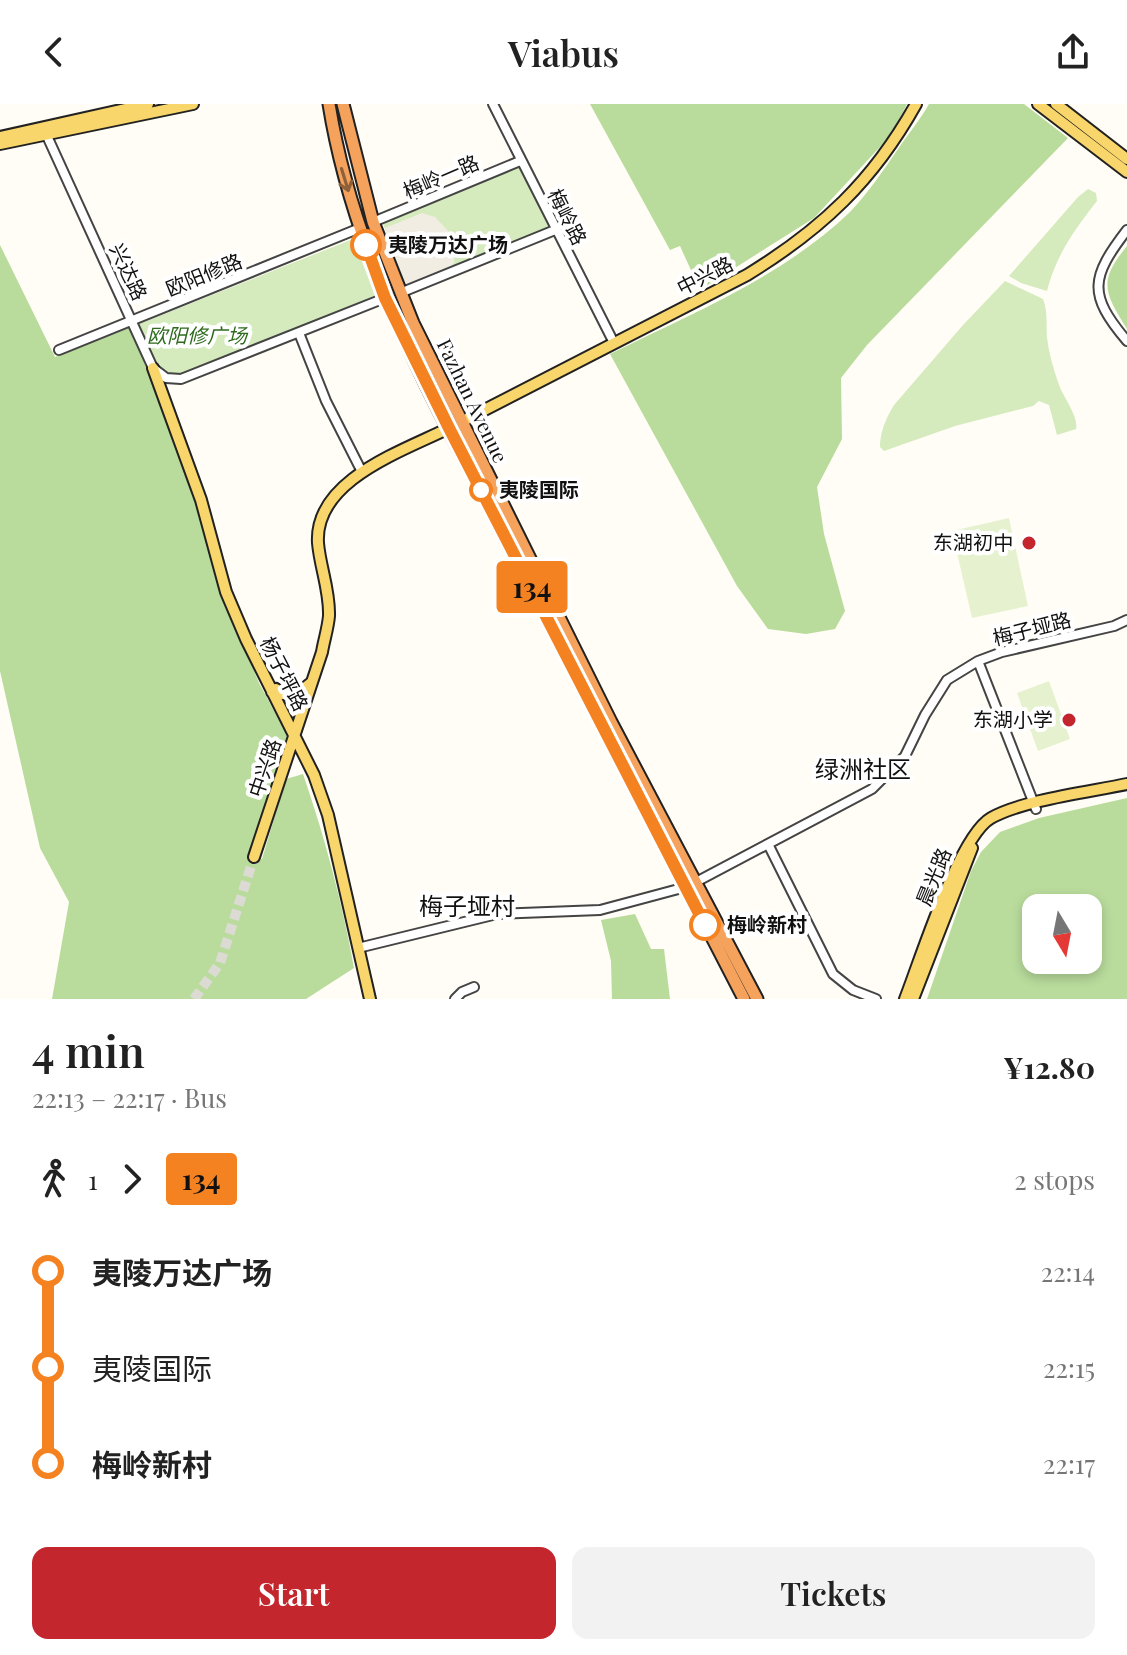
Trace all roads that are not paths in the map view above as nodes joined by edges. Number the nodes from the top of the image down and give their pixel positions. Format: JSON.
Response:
{"nodes":[{"id":1,"x":117,"y":104,"type":"edge"},
{"id":2,"x":148,"y":104,"type":"edge"},
{"id":3,"x":170,"y":104,"type":"edge"},
{"id":4,"x":193,"y":104,"type":"edge"},
{"id":5,"x":493,"y":104,"type":"edge"},
{"id":6,"x":916,"y":104,"type":"edge"},
{"id":7,"x":1038,"y":104,"type":"edge"},
{"id":8,"x":1056,"y":104,"type":"edge"},
{"id":9,"x":344,"y":105,"type":"edge"},
{"id":10,"x":328,"y":106,"type":"edge"},
{"id":11,"x":47,"y":136,"type":"junction"},
{"id":12,"x":0,"y":140,"type":"edge"},
{"id":13,"x":1127,"y":159,"type":"edge"},
{"id":14,"x":520,"y":161,"type":"junction"},
{"id":15,"x":1127,"y":172,"type":"edge"},
{"id":16,"x":373,"y":222,"type":"junction"},
{"id":17,"x":360,"y":228,"type":"junction"},
{"id":18,"x":555,"y":230,"type":"junction"},
{"id":19,"x":1127,"y":230,"type":"edge"},
{"id":20,"x":400,"y":293,"type":"junction"},
{"id":21,"x":385,"y":298,"type":"junction"},
{"id":22,"x":133,"y":322,"type":"junction"},
{"id":23,"x":299,"y":333,"type":"junction"},
{"id":24,"x":1127,"y":341,"type":"edge"},
{"id":25,"x":614,"y":343,"type":"junction"},
{"id":26,"x":59,"y":350,"type":"dead end"},
{"id":27,"x":153,"y":368,"type":"junction"},
{"id":28,"x":162,"y":376,"type":"junction"},
{"id":29,"x":463,"y":421,"type":"junction"},
{"id":30,"x":449,"y":428,"type":"junction"},
{"id":31,"x":362,"y":472,"type":"junction"},
{"id":32,"x":1127,"y":620,"type":"edge"},
{"id":33,"x":978,"y":661,"type":"junction"},
{"id":34,"x":314,"y":679,"type":"junction"},
{"id":35,"x":274,"y":691,"type":"junction"},
{"id":36,"x":297,"y":732,"type":"junction"},
{"id":37,"x":281,"y":774,"type":"junction"},
{"id":38,"x":314,"y":775,"type":"junction"},
{"id":39,"x":1127,"y":787,"type":"edge"},
{"id":40,"x":1035,"y":806,"type":"junction"},
{"id":41,"x":768,"y":844,"type":"junction"},
{"id":42,"x":254,"y":857,"type":"tunnel mouth"},
{"id":43,"x":691,"y":885,"type":"junction"},
{"id":44,"x":361,"y":948,"type":"junction"},
{"id":45,"x":474,"y":987,"type":"dead end"},
{"id":46,"x":370,"y":999,"type":"edge"},
{"id":47,"x":376,"y":999,"type":"edge"},
{"id":48,"x":455,"y":999,"type":"edge"},
{"id":49,"x":744,"y":999,"type":"edge"},
{"id":50,"x":757,"y":999,"type":"edge"},
{"id":51,"x":876,"y":999,"type":"edge"},
{"id":52,"x":905,"y":999,"type":"edge"},
{"id":53,"x":913,"y":999,"type":"edge"}],
"edges":[{"from":1,"to":12,"type":"main road"},
{"from":2,"to":12,"type":"main road"},
{"from":3,"to":12,"type":"main road"},
{"from":4,"to":11,"type":"main road"},
{"from":5,"to":14,"type":"street","name":"梅岭路"},
{"from":6,"to":25,"type":"main road","name":"中兴路"},
{"from":7,"to":15,"type":"main road"},
{"from":8,"to":13,"type":"main road"},
{"from":9,"to":16,"type":"highway","name":"Fazhan Avenue"},
{"from":10,"to":17,"type":"highway","name":"Fazhan Avenue","one_way":true},
{"from":11,"to":12,"type":"main road"},
{"from":11,"to":22,"type":"street","name":"兴达路"},
{"from":14,"to":16,"type":"street","name":"梅岭一路"},
{"from":14,"to":18,"type":"street","name":"梅岭路"},
{"from":16,"to":20,"type":"highway","name":"Fazhan Avenue"},
{"from":17,"to":21,"type":"highway","name":"Fazhan Avenue"},
{"from":17,"to":22,"type":"street","name":"欧阳修路"},
{"from":18,"to":20,"type":"street"},
{"from":18,"to":25,"type":"street","name":"梅岭路"},
{"from":19,"to":24,"type":"street"},
{"from":20,"to":29,"type":"highway","name":"Fazhan Avenue"},
{"from":21,"to":23,"type":"street"},
{"from":21,"to":30,"type":"highway","name":"Fazhan Avenue"},
{"from":22,"to":26,"type":"street","name":"欧阳修路"},
{"from":22,"to":27,"type":"street","name":"兴达路"},
{"from":23,"to":28,"type":"street"},
{"from":23,"to":31,"type":"street"},
{"from":25,"to":29,"type":"main road","name":"中兴路"},
{"from":27,"to":28,"type":"street","name":"兴达路"},
{"from":27,"to":35,"type":"main road","name":"杨子坪路"},
{"from":28,"to":35,"type":"main road","name":"杨子坪路"},
{"from":29,"to":43,"type":"highway","name":"Fazhan Avenue"},
{"from":30,"to":31,"type":"main road","name":"中兴路"},
{"from":30,"to":43,"type":"highway","name":"Fazhan Avenue"},
{"from":31,"to":34,"type":"main road","name":"中兴路"},
{"from":32,"to":33,"type":"street","name":"梅子垭路"},
{"from":33,"to":40,"type":"street"},
{"from":33,"to":41,"type":"street","name":"梅子垭路"},
{"from":34,"to":35,"type":"main road"},
{"from":34,"to":36,"type":"main road","name":"中兴路"},
{"from":35,"to":36,"type":"main road","name":"杨子坪路"},
{"from":36,"to":37,"type":"main road","name":"中兴路"},
{"from":36,"to":38,"type":"main road","name":"杨子坪路"},
{"from":36,"to":44,"type":"main road"},
{"from":37,"to":38,"type":"main road"},
{"from":37,"to":42,"type":"main road","name":"中兴路"},
{"from":38,"to":44,"type":"main road","name":"杨子坪路"},
{"from":39,"to":40,"type":"main road","name":"晨光路"},
{"from":40,"to":52,"type":"main road","name":"晨光路"},
{"from":40,"to":53,"type":"main road","name":"晨光路"},
{"from":41,"to":43,"type":"street","name":"梅子垭路"},
{"from":41,"to":51,"type":"street"},
{"from":43,"to":44,"type":"street","name":"梅子垭路"},
{"from":43,"to":49,"type":"highway","name":"Fazhan Avenue"},
{"from":43,"to":50,"type":"highway","name":"Fazhan Avenue"},
{"from":44,"to":46,"type":"main road","name":"杨子坪路"},
{"from":44,"to":47,"type":"main road"},
{"from":45,"to":48,"type":"street"}]}
